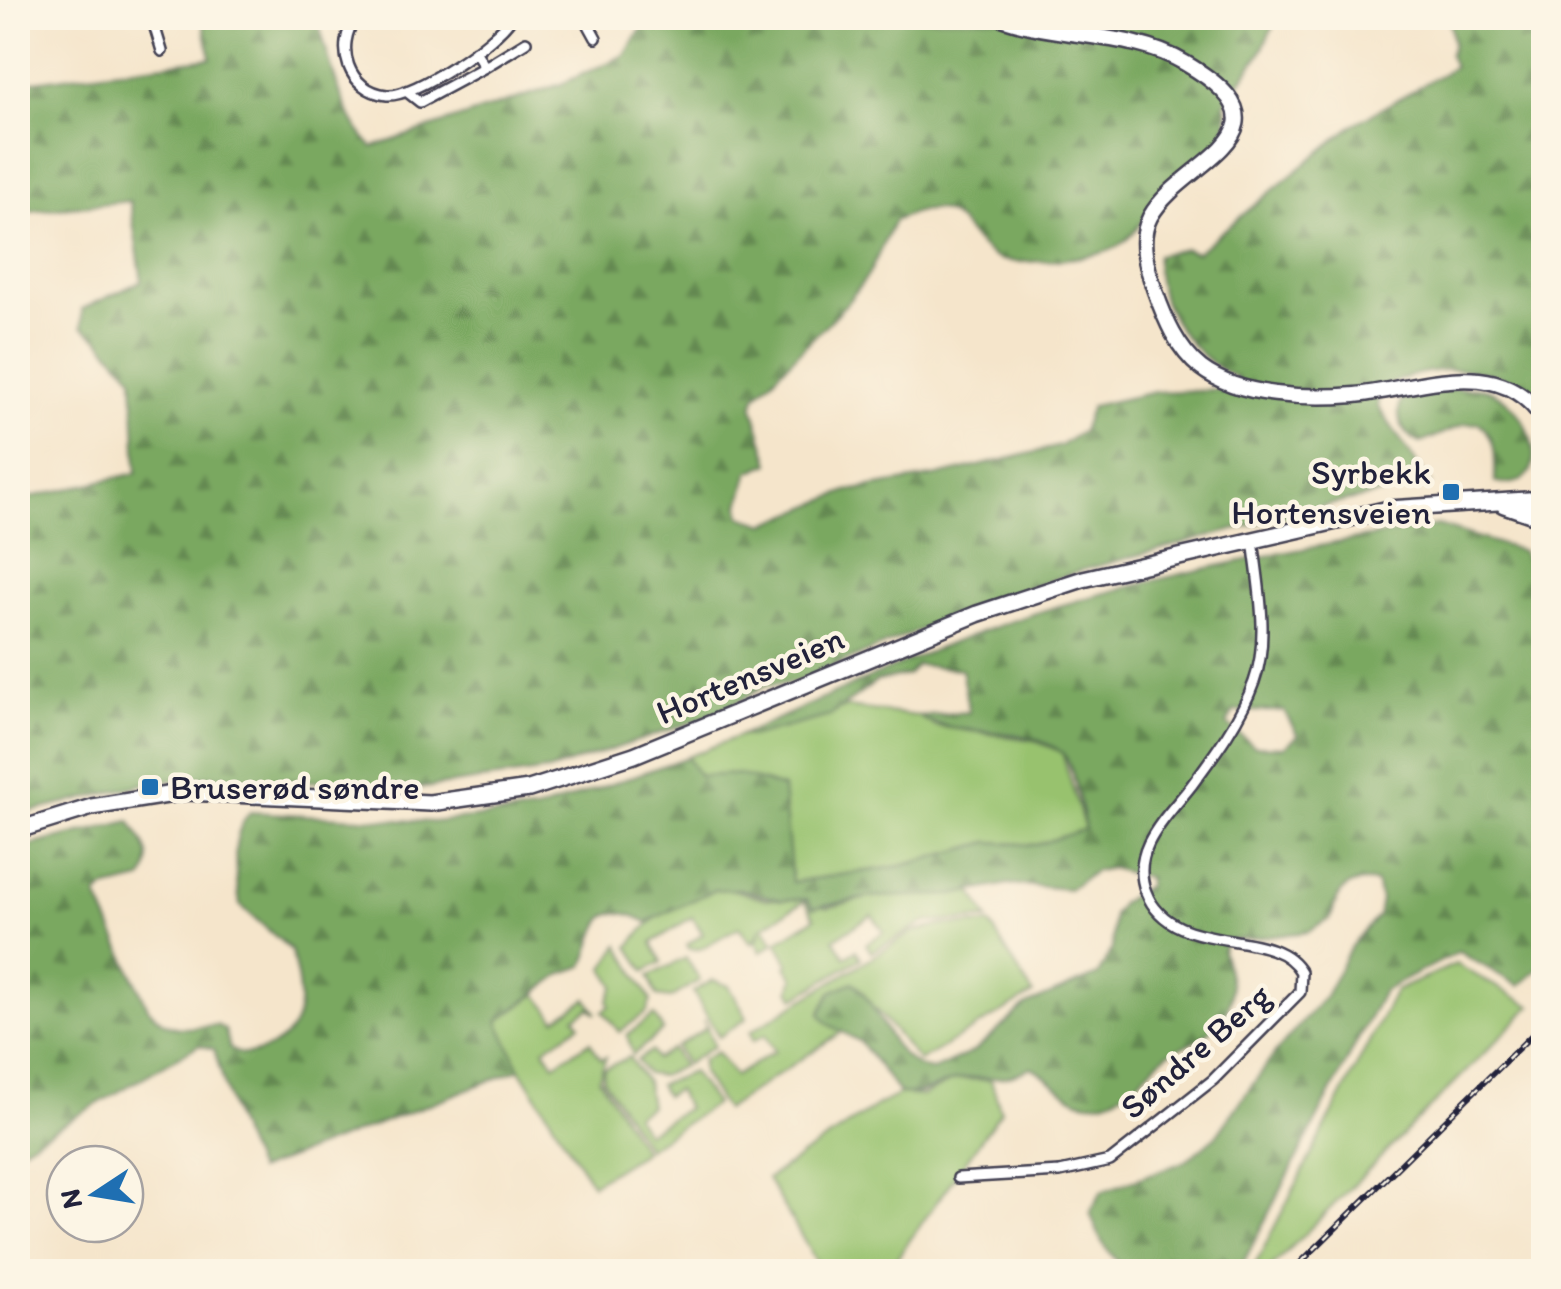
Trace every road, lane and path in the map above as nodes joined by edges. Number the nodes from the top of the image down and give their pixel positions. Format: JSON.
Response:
{"nodes":[{"id":1,"x":152,"y":18,"type":"edge"},
{"id":2,"x":356,"y":18,"type":"edge"},
{"id":3,"x":511,"y":18,"type":"edge"},
{"id":4,"x":585,"y":18,"type":"edge"},
{"id":5,"x":1002,"y":18,"type":"edge"},
{"id":6,"x":596,"y":38,"type":"dead end"},
{"id":7,"x":526,"y":42,"type":"dead end"},
{"id":8,"x":162,"y":51,"type":"dead end"},
{"id":9,"x":475,"y":51,"type":"junction"},
{"id":10,"x":485,"y":67,"type":"junction"},
{"id":11,"x":406,"y":91,"type":"junction"},
{"id":12,"x":1544,"y":420,"type":"edge"},
{"id":13,"x":1543,"y":498,"type":"edge"},
{"id":14,"x":1496,"y":502,"type":"junction"},
{"id":15,"x":1541,"y":520,"type":"edge"},
{"id":16,"x":1253,"y":539,"type":"junction"},
{"id":17,"x":18,"y":830,"type":"edge"},
{"id":18,"x":958,"y":1178,"type":"dead end"}],
"edges":[{"from":1,"to":8,"type":"street"},
{"from":2,"to":11,"type":"street"},
{"from":3,"to":9,"type":"street"},
{"from":4,"to":6,"type":"street"},
{"from":5,"to":12,"type":"main road"},
{"from":7,"to":10,"type":"street"},
{"from":9,"to":10,"type":"street"},
{"from":9,"to":11,"type":"street"},
{"from":10,"to":11,"type":"street"},
{"from":13,"to":14,"type":"main road","name":"Hortensveien"},
{"from":13,"to":15,"type":"main road"},
{"from":14,"to":15,"type":"main road","name":"Hortensveien"},
{"from":14,"to":16,"type":"main road","name":"Hortensveien"},
{"from":16,"to":17,"type":"main road","name":"Hortensveien"},
{"from":16,"to":18,"type":"street","name":"Søndre Berg"}]}
